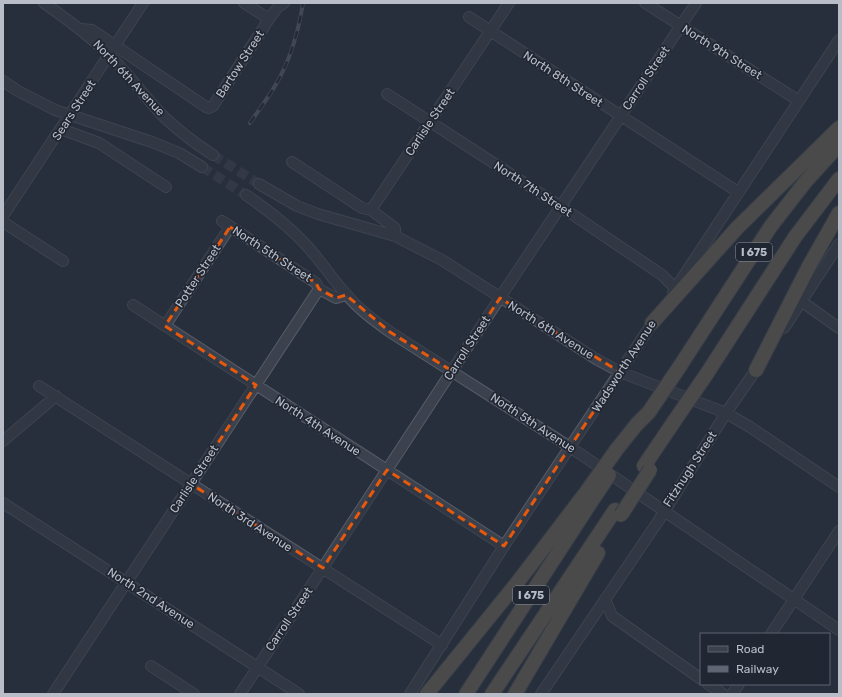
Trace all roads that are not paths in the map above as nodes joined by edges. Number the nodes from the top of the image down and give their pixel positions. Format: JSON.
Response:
{"nodes":[{"id":1,"x":44,"y":3,"type":"edge"},
{"id":2,"x":143,"y":3,"type":"edge"},
{"id":3,"x":244,"y":3,"type":"edge"},
{"id":4,"x":284,"y":3,"type":"edge"},
{"id":5,"x":509,"y":3,"type":"edge"},
{"id":6,"x":645,"y":3,"type":"edge"},
{"id":7,"x":696,"y":3,"type":"edge"},
{"id":8,"x":469,"y":17,"type":"dead end"},
{"id":9,"x":269,"y":19,"type":"junction"},
{"id":10,"x":681,"y":26,"type":"junction"},
{"id":11,"x":82,"y":29,"type":"junction"},
{"id":12,"x":490,"y":32,"type":"junction"},
{"id":13,"x":839,"y":40,"type":"edge"},
{"id":14,"x":116,"y":46,"type":"junction"},
{"id":15,"x":109,"y":55,"type":"junction"},
{"id":16,"x":3,"y":81,"type":"edge"},
{"id":17,"x":387,"y":94,"type":"dead end"},
{"id":18,"x":799,"y":100,"type":"junction"},
{"id":19,"x":70,"y":116,"type":"junction"},
{"id":20,"x":621,"y":116,"type":"junction"},
{"id":21,"x":429,"y":122,"type":"junction"},
{"id":22,"x":839,"y":128,"type":"edge"},
{"id":23,"x":61,"y":129,"type":"junction"},
{"id":24,"x":839,"y":145,"type":"edge"},
{"id":25,"x":213,"y":155,"type":"tunnel mouth"},
{"id":26,"x":292,"y":162,"type":"dead end"},
{"id":27,"x":202,"y":167,"type":"tunnel mouth"},
{"id":28,"x":839,"y":179,"type":"edge"},
{"id":29,"x":259,"y":184,"type":"tunnel mouth"},
{"id":30,"x":166,"y":187,"type":"dead end"},
{"id":31,"x":738,"y":192,"type":"junction"},
{"id":32,"x":246,"y":195,"type":"tunnel mouth"},
{"id":33,"x":560,"y":206,"type":"junction"},
{"id":34,"x":371,"y":210,"type":"junction"},
{"id":35,"x":839,"y":213,"type":"edge"},
{"id":36,"x":3,"y":216,"type":"edge"},
{"id":37,"x":3,"y":222,"type":"edge"},
{"id":38,"x":226,"y":224,"type":"joint"},
{"id":39,"x":395,"y":236,"type":"junction"},
{"id":40,"x":839,"y":244,"type":"edge"},
{"id":41,"x":63,"y":261,"type":"dead end"},
{"id":42,"x":675,"y":288,"type":"junction"},
{"id":43,"x":319,"y":289,"type":"junction"},
{"id":44,"x":346,"y":295,"type":"junction"},
{"id":45,"x":500,"y":298,"type":"junction"},
{"id":46,"x":801,"y":301,"type":"junction"},
{"id":47,"x":133,"y":305,"type":"dead end"},
{"id":48,"x":652,"y":323,"type":"junction"},
{"id":49,"x":165,"y":326,"type":"junction"},
{"id":50,"x":839,"y":328,"type":"edge"},
{"id":51,"x":756,"y":370,"type":"junction"},
{"id":52,"x":452,"y":371,"type":"junction"},
{"id":53,"x":620,"y":372,"type":"junction"},
{"id":54,"x":256,"y":385,"type":"junction"},
{"id":55,"x":39,"y":386,"type":"dead end"},
{"id":56,"x":56,"y":396,"type":"junction"},
{"id":57,"x":726,"y":413,"type":"junction"},
{"id":58,"x":3,"y":441,"type":"edge"},
{"id":59,"x":570,"y":448,"type":"junction"},
{"id":60,"x":387,"y":470,"type":"junction"},
{"id":61,"x":191,"y":484,"type":"junction"},
{"id":62,"x":839,"y":487,"type":"edge"},
{"id":63,"x":591,"y":493,"type":"junction"},
{"id":64,"x":3,"y":503,"type":"edge"},
{"id":65,"x":664,"y":511,"type":"junction"},
{"id":66,"x":618,"y":513,"type":"junction"},
{"id":67,"x":839,"y":531,"type":"edge"},
{"id":68,"x":504,"y":546,"type":"junction"},
{"id":69,"x":323,"y":568,"type":"junction"},
{"id":70,"x":127,"y":582,"type":"junction"},
{"id":71,"x":605,"y":598,"type":"junction"},
{"id":72,"x":794,"y":599,"type":"junction"},
{"id":73,"x":839,"y":630,"type":"edge"},
{"id":74,"x":772,"y":633,"type":"edge"},
{"id":75,"x":442,"y":645,"type":"junction"},
{"id":76,"x":151,"y":666,"type":"dead end"},
{"id":77,"x":257,"y":667,"type":"junction"},
{"id":78,"x":700,"y":678,"type":"edge"},
{"id":79,"x":710,"y":685,"type":"edge"},
{"id":80,"x":738,"y":685,"type":"edge"},
{"id":81,"x":52,"y":694,"type":"edge"},
{"id":82,"x":194,"y":694,"type":"edge"},
{"id":83,"x":240,"y":694,"type":"edge"},
{"id":84,"x":299,"y":694,"type":"edge"},
{"id":85,"x":410,"y":694,"type":"edge"},
{"id":86,"x":427,"y":694,"type":"edge"},
{"id":87,"x":466,"y":694,"type":"edge"},
{"id":88,"x":492,"y":694,"type":"edge"},
{"id":89,"x":515,"y":694,"type":"edge"},
{"id":90,"x":541,"y":694,"type":"edge"},
{"id":91,"x":723,"y":694,"type":"edge"},
{"id":92,"x":732,"y":694,"type":"edge"}],
"edges":[{"from":1,"to":11,"type":"street","name":"North 6th Avenue"},
{"from":2,"to":14,"type":"street","name":"Sears Street"},
{"from":3,"to":9,"type":"street"},
{"from":4,"to":9,"type":"street","name":"Bartow Street"},
{"from":5,"to":12,"type":"street","name":"Carlisle Street"},
{"from":6,"to":10,"type":"street","name":"North 9th Street"},
{"from":7,"to":10,"type":"street","name":"Carroll Street"},
{"from":8,"to":12,"type":"street","name":"North 8th Street"},
{"from":9,"to":14,"type":"street","name":"Bartow Street"},
{"from":10,"to":18,"type":"street","name":"North 9th Street"},
{"from":10,"to":20,"type":"street","name":"Carroll Street"},
{"from":11,"to":14,"type":"street"},
{"from":11,"to":15,"type":"street","name":"North 6th Avenue"},
{"from":12,"to":20,"type":"street","name":"North 8th Street"},
{"from":12,"to":21,"type":"street","name":"Carlisle Street"},
{"from":13,"to":18,"type":"street","name":"Wadsworth Avenue"},
{"from":14,"to":15,"type":"street","name":"Sears Street"},
{"from":15,"to":19,"type":"street","name":"Sears Street"},
{"from":15,"to":25,"type":"street","name":"North 6th Avenue"},
{"from":16,"to":19,"type":"street"},
{"from":17,"to":21,"type":"street","name":"North 7th Street"},
{"from":18,"to":31,"type":"street","name":"Wadsworth Avenue"},
{"from":19,"to":23,"type":"street","name":"Sears Street"},
{"from":19,"to":27,"type":"street"},
{"from":20,"to":31,"type":"street","name":"North 8th Street"},
{"from":20,"to":33,"type":"street","name":"Carroll Street"},
{"from":21,"to":33,"type":"street","name":"North 7th Street"},
{"from":21,"to":34,"type":"street","name":"Carlisle Street"},
{"from":22,"to":48,"type":"highway"},
{"from":23,"to":30,"type":"street"},
{"from":23,"to":36,"type":"street","name":"Sears Street"},
{"from":24,"to":63,"type":"highway","number":"I 675","bridge":true},
{"from":26,"to":34,"type":"street"},
{"from":28,"to":66,"type":"highway","number":"I 675","bridge":true},
{"from":29,"to":39,"type":"street","name":"North 6th Avenue"},
{"from":31,"to":42,"type":"street","name":"Wadsworth Avenue"},
{"from":32,"to":44,"type":"street","name":"North 5th Avenue"},
{"from":33,"to":42,"type":"street","name":"North 7th Street"},
{"from":33,"to":45,"type":"street","name":"Carroll Street"},
{"from":34,"to":39,"type":"street"},
{"from":35,"to":51,"type":"highway"},
{"from":37,"to":41,"type":"street"},
{"from":38,"to":43,"type":"street","name":"North 5th Street"},
{"from":38,"to":49,"type":"street","name":"Potter Street"},
{"from":39,"to":45,"type":"street","name":"North 6th Avenue"},
{"from":40,"to":46,"type":"street","name":"Fitzhugh Street"},
{"from":42,"to":48,"type":"street","name":"Wadsworth Avenue"},
{"from":43,"to":44,"type":"street"},
{"from":43,"to":54,"type":"street","name":"Carlisle Street"},
{"from":44,"to":52,"type":"street","name":"North 5th Avenue"},
{"from":45,"to":52,"type":"street","name":"Carroll Street"},
{"from":45,"to":53,"type":"street","name":"North 6th Avenue"},
{"from":46,"to":50,"type":"street"},
{"from":46,"to":51,"type":"street","name":"Fitzhugh Street"},
{"from":47,"to":49,"type":"street","name":"North 4th Avenue"},
{"from":48,"to":53,"type":"street","name":"Wadsworth Avenue"},
{"from":49,"to":54,"type":"street","name":"North 4th Avenue"},
{"from":51,"to":57,"type":"street","name":"Fitzhugh Street"},
{"from":52,"to":59,"type":"street","name":"North 5th Avenue"},
{"from":52,"to":60,"type":"street","name":"Carroll Street"},
{"from":53,"to":57,"type":"street","name":"North 6th Avenue"},
{"from":53,"to":59,"type":"street","name":"Wadsworth Avenue"},
{"from":54,"to":60,"type":"street","name":"North 4th Avenue"},
{"from":54,"to":61,"type":"street","name":"Carlisle Street"},
{"from":55,"to":56,"type":"street","name":"North 3rd Avenue"},
{"from":56,"to":58,"type":"street"},
{"from":56,"to":61,"type":"street","name":"North 3rd Avenue"},
{"from":57,"to":62,"type":"street","name":"North 6th Avenue"},
{"from":57,"to":65,"type":"street","name":"Fitzhugh Street"},
{"from":59,"to":65,"type":"street","name":"North 5th Avenue"},
{"from":59,"to":68,"type":"street","name":"Wadsworth Avenue"},
{"from":60,"to":68,"type":"street","name":"North 4th Avenue"},
{"from":60,"to":69,"type":"street","name":"Carroll Street"},
{"from":61,"to":69,"type":"street","name":"North 3rd Avenue"},
{"from":61,"to":70,"type":"street","name":"Carlisle Street"},
{"from":63,"to":86,"type":"highway"},
{"from":63,"to":87,"type":"highway","number":"I 675"},
{"from":64,"to":70,"type":"street","name":"North 2nd Avenue"},
{"from":65,"to":71,"type":"street","name":"Fitzhugh Street"},
{"from":65,"to":72,"type":"street","name":"North 5th Avenue"},
{"from":66,"to":88,"type":"highway","number":"I 675"},
{"from":66,"to":89,"type":"highway"},
{"from":67,"to":72,"type":"street"},
{"from":68,"to":75,"type":"street","name":"Wadsworth Avenue"},
{"from":69,"to":75,"type":"street","name":"North 3rd Avenue"},
{"from":69,"to":77,"type":"street","name":"Carroll Street"},
{"from":70,"to":77,"type":"street","name":"North 2nd Avenue"},
{"from":70,"to":81,"type":"street","name":"Carlisle Street"},
{"from":71,"to":78,"type":"street"},
{"from":71,"to":90,"type":"street","name":"Fitzhugh Street"},
{"from":72,"to":73,"type":"street","name":"North 5th Avenue"},
{"from":72,"to":74,"type":"street"},
{"from":75,"to":85,"type":"street","name":"Wadsworth Avenue"},
{"from":76,"to":82,"type":"street"},
{"from":77,"to":83,"type":"street","name":"Carroll Street"},
{"from":77,"to":84,"type":"street","name":"North 2nd Avenue"},
{"from":79,"to":91,"type":"street"},
{"from":80,"to":92,"type":"street"}]}
